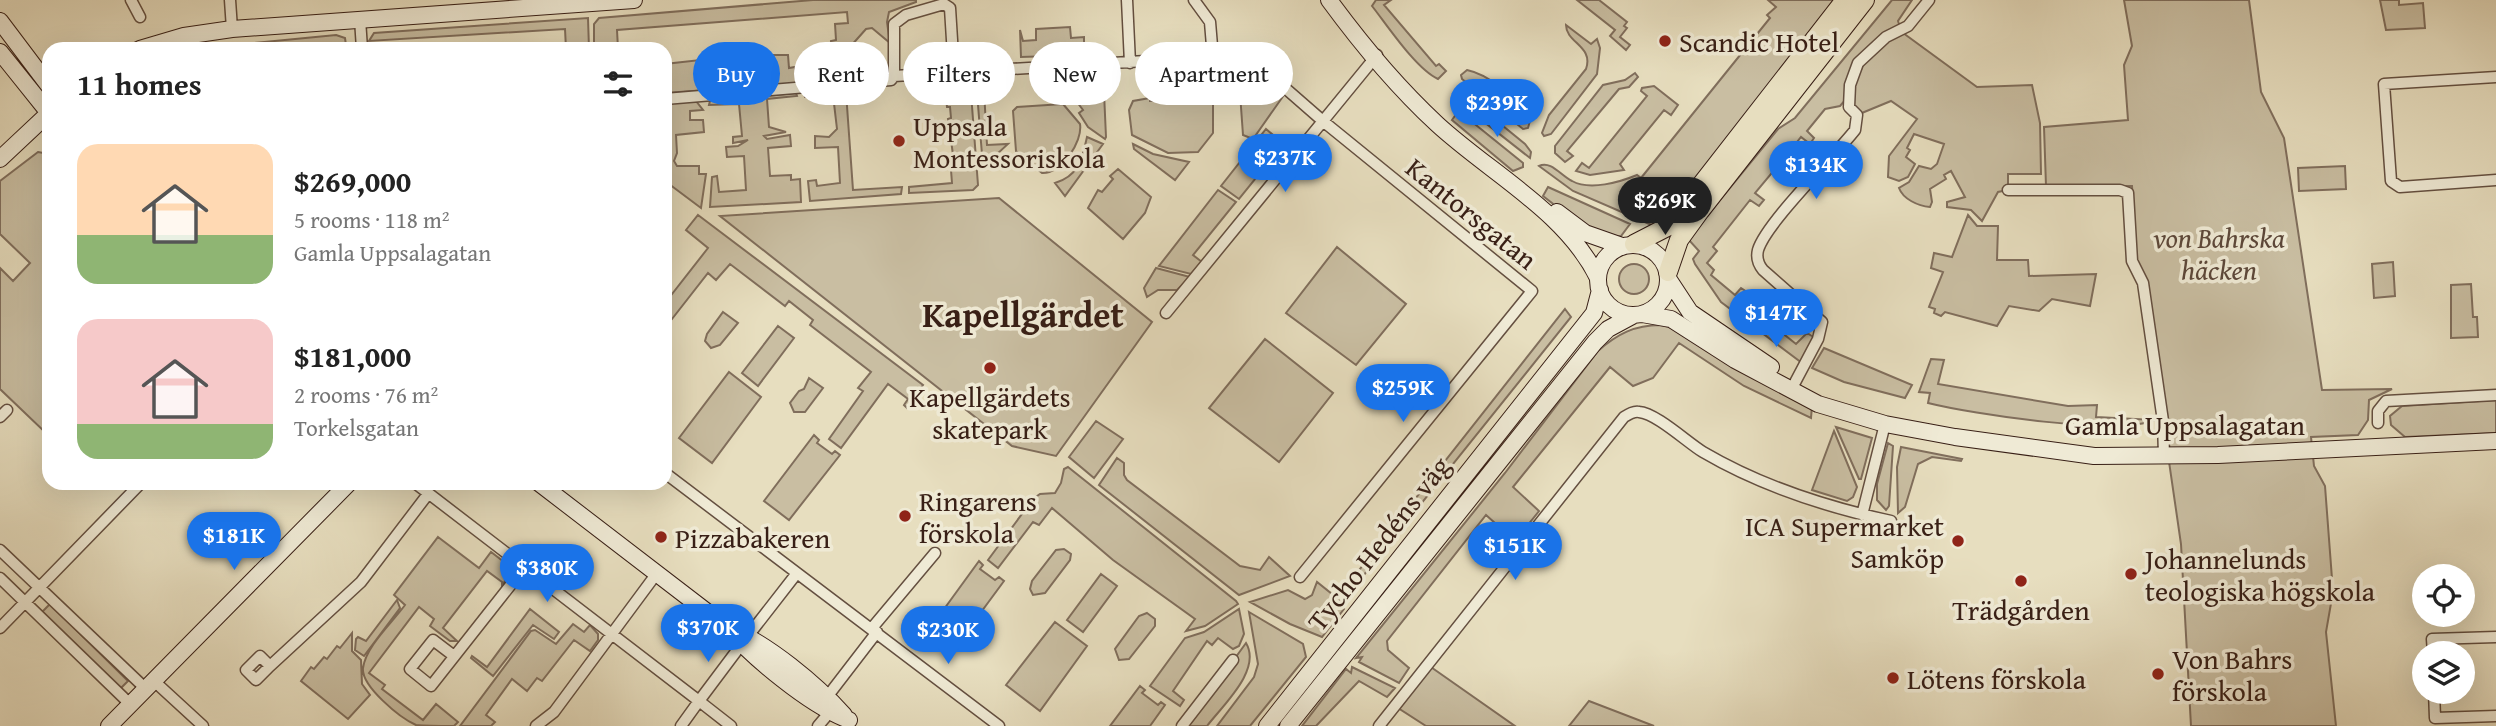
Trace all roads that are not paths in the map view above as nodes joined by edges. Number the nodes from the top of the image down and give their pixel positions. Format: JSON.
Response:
{"nodes":[{"id":1,"x":131,"y":0,"type":"edge"},
{"id":2,"x":230,"y":0,"type":"edge"},
{"id":3,"x":634,"y":0,"type":"edge"},
{"id":4,"x":1127,"y":0,"type":"edge"},
{"id":5,"x":1194,"y":0,"type":"edge"},
{"id":6,"x":1329,"y":0,"type":"edge"},
{"id":7,"x":1845,"y":0,"type":"edge"},
{"id":8,"x":1865,"y":0,"type":"edge"},
{"id":9,"x":1929,"y":0,"type":"edge"},
{"id":10,"x":566,"y":2,"type":"edge"},
{"id":11,"x":140,"y":17,"type":"dead end"},
{"id":12,"x":360,"y":19,"type":"junction"},
{"id":13,"x":0,"y":20,"type":"edge"},
{"id":14,"x":232,"y":29,"type":"junction"},
{"id":15,"x":163,"y":42,"type":"edge"},
{"id":16,"x":362,"y":42,"type":"edge"},
{"id":17,"x":952,"y":42,"type":"edge"},
{"id":18,"x":1212,"y":42,"type":"edge"},
{"id":19,"x":0,"y":52,"type":"edge"},
{"id":20,"x":1373,"y":54,"type":"junction"},
{"id":21,"x":1130,"y":63,"type":"junction"},
{"id":22,"x":1135,"y":63,"type":"edge"},
{"id":23,"x":1015,"y":69,"type":"edge"},
{"id":24,"x":903,"y":75,"type":"edge"},
{"id":25,"x":894,"y":76,"type":"junction"},
{"id":26,"x":42,"y":77,"type":"edge"},
{"id":27,"x":2496,"y":77,"type":"edge"},
{"id":28,"x":1293,"y":95,"type":"edge"},
{"id":29,"x":672,"y":98,"type":"edge"},
{"id":30,"x":42,"y":104,"type":"edge"},
{"id":31,"x":42,"y":120,"type":"edge"},
{"id":32,"x":1324,"y":122,"type":"junction"},
{"id":33,"x":0,"y":159,"type":"edge"},
{"id":34,"x":2496,"y":180,"type":"edge"},
{"id":35,"x":2008,"y":190,"type":"dead end"},
{"id":36,"x":1628,"y":245,"type":"junction"},
{"id":37,"x":1668,"y":276,"type":"junction"},
{"id":38,"x":1599,"y":284,"type":"junction"},
{"id":39,"x":1166,"y":313,"type":"dead end"},
{"id":40,"x":1638,"y":314,"type":"junction"},
{"id":41,"x":1794,"y":386,"type":"junction"},
{"id":42,"x":2496,"y":395,"type":"edge"},
{"id":43,"x":1881,"y":422,"type":"junction"},
{"id":44,"x":2378,"y":423,"type":"dead end"},
{"id":45,"x":2496,"y":441,"type":"edge"},
{"id":46,"x":2164,"y":456,"type":"junction"},
{"id":47,"x":672,"y":478,"type":"edge"},
{"id":48,"x":134,"y":490,"type":"edge"},
{"id":49,"x":342,"y":490,"type":"edge"},
{"id":50,"x":423,"y":490,"type":"edge"},
{"id":51,"x":548,"y":490,"type":"edge"},
{"id":52,"x":428,"y":494,"type":"junction"},
{"id":53,"x":1862,"y":515,"type":"junction"},
{"id":54,"x":1891,"y":522,"type":"dead end"},
{"id":55,"x":0,"y":550,"type":"edge"},
{"id":56,"x":935,"y":553,"type":"dead end"},
{"id":57,"x":524,"y":568,"type":"junction"},
{"id":58,"x":657,"y":573,"type":"junction"},
{"id":59,"x":797,"y":573,"type":"junction"},
{"id":60,"x":0,"y":578,"type":"edge"},
{"id":61,"x":1300,"y":578,"type":"dead end"},
{"id":62,"x":39,"y":588,"type":"junction"},
{"id":63,"x":26,"y":602,"type":"junction"},
{"id":64,"x":0,"y":628,"type":"edge"},
{"id":65,"x":875,"y":630,"type":"junction"},
{"id":66,"x":612,"y":634,"type":"junction"},
{"id":67,"x":2496,"y":637,"type":"edge"},
{"id":68,"x":745,"y":641,"type":"junction"},
{"id":69,"x":2432,"y":641,"type":"edge"},
{"id":70,"x":454,"y":656,"type":"dead end"},
{"id":71,"x":1233,"y":660,"type":"dead end"},
{"id":72,"x":270,"y":666,"type":"dead end"},
{"id":73,"x":150,"y":685,"type":"junction"},
{"id":74,"x":699,"y":701,"type":"junction"},
{"id":75,"x":130,"y":704,"type":"junction"},
{"id":76,"x":2434,"y":704,"type":"edge"},
{"id":77,"x":828,"y":705,"type":"junction"},
{"id":78,"x":2496,"y":716,"type":"edge"},
{"id":79,"x":853,"y":723,"type":"edge"},
{"id":80,"x":108,"y":726,"type":"edge"},
{"id":81,"x":203,"y":726,"type":"edge"},
{"id":82,"x":536,"y":726,"type":"edge"},
{"id":83,"x":681,"y":726,"type":"edge"},
{"id":84,"x":731,"y":726,"type":"edge"},
{"id":85,"x":818,"y":726,"type":"edge"},
{"id":86,"x":999,"y":726,"type":"edge"},
{"id":87,"x":1182,"y":726,"type":"edge"},
{"id":88,"x":1267,"y":726,"type":"edge"},
{"id":89,"x":1288,"y":726,"type":"edge"},
{"id":90,"x":1379,"y":726,"type":"edge"}],
"edges":[{"from":1,"to":11,"type":"street"},
{"from":2,"to":14,"type":"street"},
{"from":3,"to":10,"type":"main road"},
{"from":4,"to":21,"type":"street"},
{"from":5,"to":18,"type":"street"},
{"from":6,"to":20,"type":"main road"},
{"from":7,"to":36,"type":"main road"},
{"from":8,"to":37,"type":"main road"},
{"from":9,"to":41,"type":"street"},
{"from":10,"to":12,"type":"main road"},
{"from":12,"to":14,"type":"main road"},
{"from":12,"to":16,"type":"street"},
{"from":13,"to":26,"type":"main road"},
{"from":14,"to":15,"type":"main road"},
{"from":17,"to":25,"type":"street"},
{"from":19,"to":30,"type":"main road"},
{"from":20,"to":32,"type":"street"},
{"from":20,"to":36,"type":"main road"},
{"from":20,"to":38,"type":"main road"},
{"from":21,"to":22,"type":"street"},
{"from":21,"to":23,"type":"street"},
{"from":24,"to":25,"type":"street"},
{"from":25,"to":29,"type":"street"},
{"from":27,"to":34,"type":"street"},
{"from":28,"to":32,"type":"street"},
{"from":31,"to":33,"type":"main road"},
{"from":32,"to":39,"type":"street"},
{"from":32,"to":61,"type":"street","name":"Kantorsgatan"},
{"from":35,"to":46,"type":"street"},
{"from":36,"to":37,"type":"main road"},
{"from":36,"to":38,"type":"main road"},
{"from":37,"to":40,"type":"main road"},
{"from":37,"to":41,"type":"main road","name":"Gamla Uppsalagatan"},
{"from":38,"to":40,"type":"main road"},
{"from":38,"to":88,"type":"main road","name":"Tycho Hedéns väg"},
{"from":40,"to":41,"type":"main road","name":"Gamla Uppsalagatan"},
{"from":40,"to":89,"type":"main road","name":"Tycho Hedéns väg"},
{"from":41,"to":43,"type":"main road","name":"Gamla Uppsalagatan"},
{"from":42,"to":44,"type":"street"},
{"from":43,"to":46,"type":"main road","name":"Gamla Uppsalagatan"},
{"from":43,"to":53,"type":"street"},
{"from":45,"to":46,"type":"main road","name":"Gamla Uppsalagatan"},
{"from":47,"to":59,"type":"street"},
{"from":48,"to":62,"type":"street"},
{"from":49,"to":73,"type":"main road"},
{"from":50,"to":52,"type":"street"},
{"from":51,"to":58,"type":"main road"},
{"from":52,"to":57,"type":"street"},
{"from":52,"to":72,"type":"street"},
{"from":53,"to":54,"type":"street"},
{"from":53,"to":90,"type":"street"},
{"from":55,"to":62,"type":"street"},
{"from":56,"to":65,"type":"street"},
{"from":57,"to":66,"type":"street"},
{"from":57,"to":70,"type":"street"},
{"from":58,"to":66,"type":"street"},
{"from":58,"to":68,"type":"main road"},
{"from":59,"to":65,"type":"street"},
{"from":59,"to":68,"type":"street"},
{"from":60,"to":63,"type":"street"},
{"from":62,"to":63,"type":"street"},
{"from":62,"to":73,"type":"street"},
{"from":63,"to":64,"type":"street"},
{"from":63,"to":75,"type":"street"},
{"from":65,"to":77,"type":"street"},
{"from":65,"to":86,"type":"street"},
{"from":66,"to":74,"type":"street"},
{"from":66,"to":82,"type":"street"},
{"from":67,"to":69,"type":"street"},
{"from":68,"to":74,"type":"street"},
{"from":68,"to":77,"type":"main road"},
{"from":71,"to":87,"type":"street"},
{"from":73,"to":75,"type":"main road"},
{"from":73,"to":81,"type":"street"},
{"from":74,"to":83,"type":"street"},
{"from":74,"to":84,"type":"street"},
{"from":75,"to":80,"type":"main road"},
{"from":76,"to":78,"type":"street"},
{"from":77,"to":79,"type":"main road"},
{"from":77,"to":85,"type":"street"}]}
